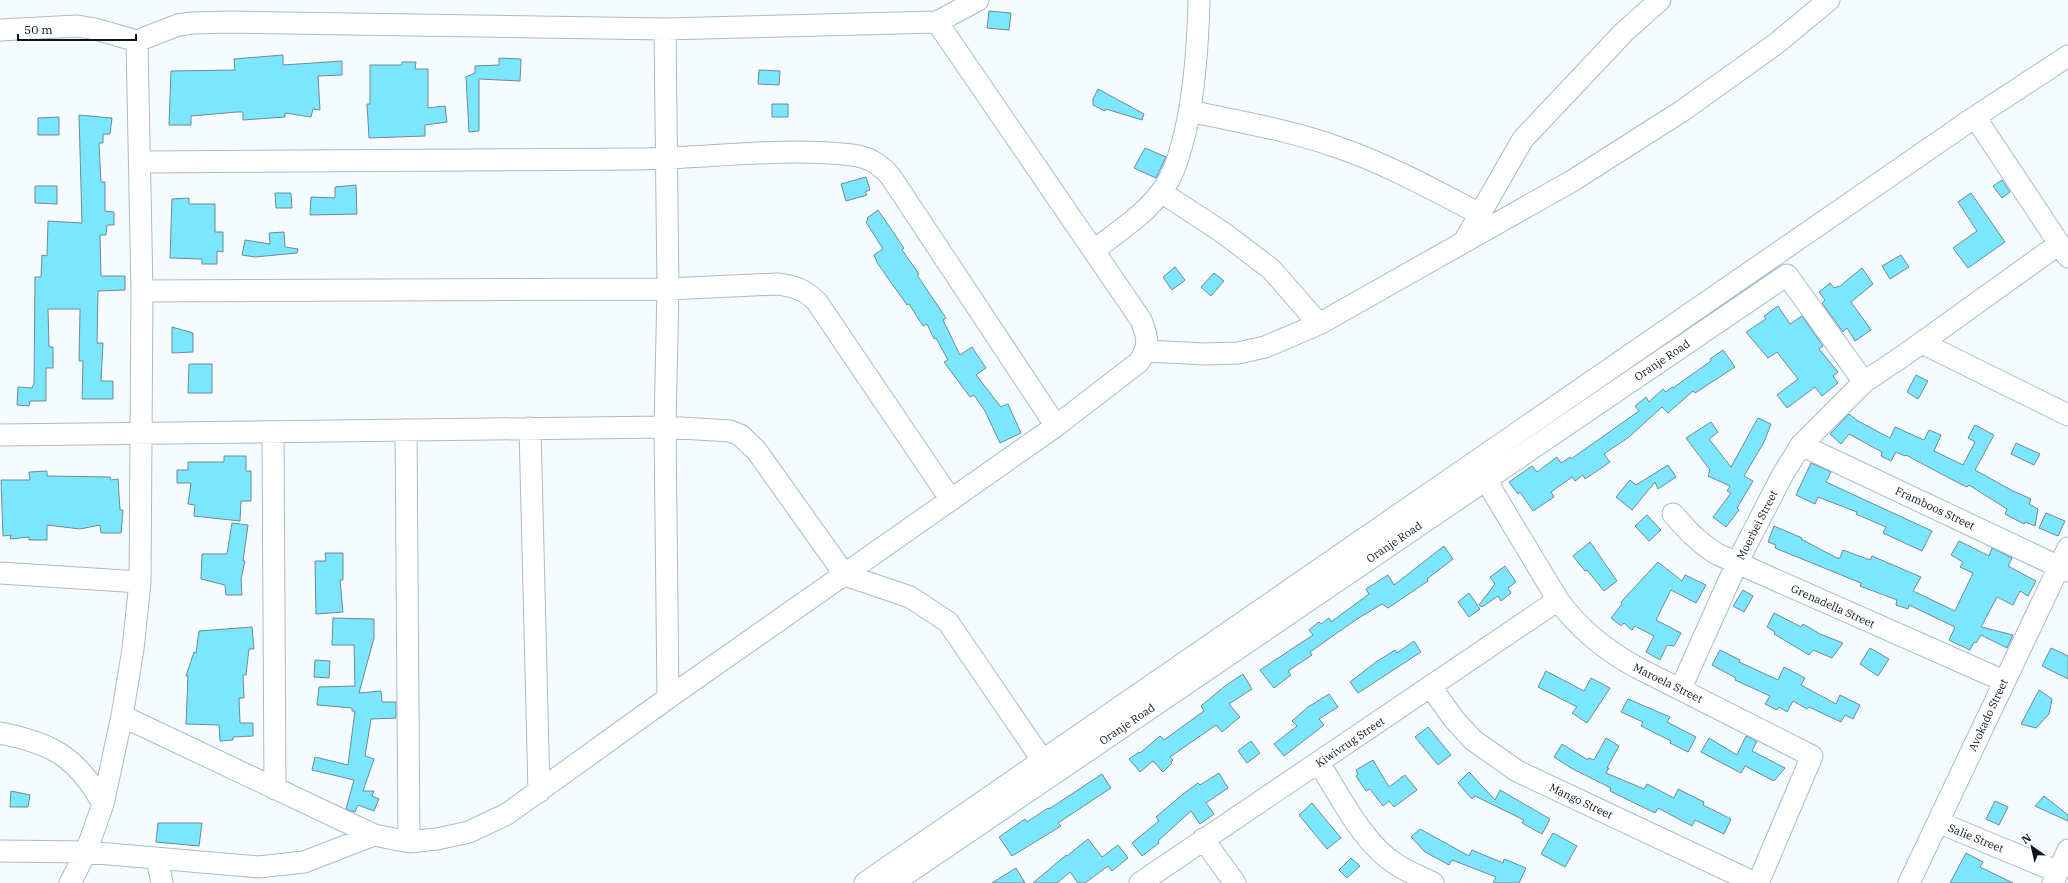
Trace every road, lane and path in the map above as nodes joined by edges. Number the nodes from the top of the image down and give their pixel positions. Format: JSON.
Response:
{"nodes":[{"id":1,"x":978,"y":0,"type":"edge"},
{"id":2,"x":1199,"y":0,"type":"edge"},
{"id":3,"x":1660,"y":0,"type":"edge"},
{"id":4,"x":1829,"y":0,"type":"edge"},
{"id":5,"x":937,"y":22,"type":"junction"},
{"id":6,"x":665,"y":29,"type":"junction"},
{"id":7,"x":0,"y":30,"type":"edge"},
{"id":8,"x":137,"y":41,"type":"junction"},
{"id":9,"x":2068,"y":56,"type":"edge"},
{"id":10,"x":1190,"y":111,"type":"junction"},
{"id":11,"x":1975,"y":117,"type":"junction"},
{"id":12,"x":667,"y":158,"type":"junction"},
{"id":13,"x":141,"y":162,"type":"junction"},
{"id":14,"x":1161,"y":192,"type":"junction"},
{"id":15,"x":1480,"y":214,"type":"junction"},
{"id":16,"x":1466,"y":240,"type":"junction"},
{"id":17,"x":1094,"y":250,"type":"junction"},
{"id":18,"x":2064,"y":250,"type":"edge"},
{"id":19,"x":1774,"y":257,"type":"junction"},
{"id":20,"x":1787,"y":275,"type":"junction"},
{"id":21,"x":668,"y":289,"type":"junction"},
{"id":22,"x":142,"y":291,"type":"junction"},
{"id":23,"x":1319,"y":324,"type":"junction"},
{"id":24,"x":1922,"y":343,"type":"junction"},
{"id":25,"x":1146,"y":351,"type":"junction"},
{"id":26,"x":1864,"y":382,"type":"junction"},
{"id":27,"x":2068,"y":416,"type":"edge"},
{"id":28,"x":1056,"y":426,"type":"junction"},
{"id":29,"x":665,"y":427,"type":"junction"},
{"id":30,"x":530,"y":428,"type":"junction"},
{"id":31,"x":406,"y":430,"type":"junction"},
{"id":32,"x":273,"y":432,"type":"junction"},
{"id":33,"x":141,"y":434,"type":"junction"},
{"id":34,"x":0,"y":435,"type":"edge"},
{"id":35,"x":1801,"y":445,"type":"junction"},
{"id":36,"x":1480,"y":472,"type":"junction"},
{"id":37,"x":951,"y":500,"type":"junction"},
{"id":38,"x":1673,"y":514,"type":"dead end"},
{"id":39,"x":2068,"y":548,"type":"edge"},
{"id":40,"x":1737,"y":563,"type":"junction"},
{"id":41,"x":2063,"y":569,"type":"edge"},
{"id":42,"x":0,"y":573,"type":"edge"},
{"id":43,"x":845,"y":575,"type":"junction"},
{"id":44,"x":140,"y":582,"type":"junction"},
{"id":45,"x":1558,"y":600,"type":"junction"},
{"id":46,"x":2004,"y":681,"type":"junction"},
{"id":47,"x":1432,"y":687,"type":"junction"},
{"id":48,"x":1681,"y":688,"type":"junction"},
{"id":49,"x":668,"y":698,"type":"junction"},
{"id":50,"x":122,"y":716,"type":"junction"},
{"id":51,"x":0,"y":733,"type":"edge"},
{"id":52,"x":1043,"y":761,"type":"junction"},
{"id":53,"x":1320,"y":763,"type":"junction"},
{"id":54,"x":275,"y":790,"type":"junction"},
{"id":55,"x":539,"y":792,"type":"junction"},
{"id":56,"x":103,"y":804,"type":"junction"},
{"id":57,"x":1938,"y":822,"type":"junction"},
{"id":58,"x":374,"y":835,"type":"junction"},
{"id":59,"x":1203,"y":839,"type":"junction"},
{"id":60,"x":409,"y":842,"type":"junction"},
{"id":61,"x":2068,"y":850,"type":"edge"},
{"id":62,"x":0,"y":851,"type":"edge"},
{"id":63,"x":86,"y":852,"type":"junction"},
{"id":64,"x":157,"y":858,"type":"junction"},
{"id":65,"x":2056,"y":877,"type":"edge"},
{"id":66,"x":70,"y":883,"type":"edge"},
{"id":67,"x":162,"y":883,"type":"edge"},
{"id":68,"x":865,"y":883,"type":"edge"},
{"id":69,"x":893,"y":883,"type":"edge"},
{"id":70,"x":1140,"y":883,"type":"edge"},
{"id":71,"x":1235,"y":883,"type":"edge"},
{"id":72,"x":1433,"y":883,"type":"edge"},
{"id":73,"x":1756,"y":883,"type":"edge"},
{"id":74,"x":1909,"y":883,"type":"edge"}],
"edges":[{"from":1,"to":5,"type":"street"},
{"from":2,"to":10,"type":"street"},
{"from":3,"to":15,"type":"street"},
{"from":4,"to":16,"type":"street"},
{"from":5,"to":6,"type":"street"},
{"from":5,"to":17,"type":"street"},
{"from":6,"to":8,"type":"street"},
{"from":6,"to":12,"type":"street"},
{"from":7,"to":8,"type":"street"},
{"from":8,"to":13,"type":"street"},
{"from":9,"to":11,"type":"street"},
{"from":10,"to":14,"type":"street"},
{"from":10,"to":15,"type":"street"},
{"from":11,"to":18,"type":"street"},
{"from":11,"to":19,"type":"street"},
{"from":12,"to":13,"type":"street"},
{"from":12,"to":21,"type":"street"},
{"from":12,"to":28,"type":"street"},
{"from":13,"to":22,"type":"street"},
{"from":14,"to":17,"type":"street"},
{"from":14,"to":23,"type":"street"},
{"from":15,"to":16,"type":"street"},
{"from":16,"to":23,"type":"street"},
{"from":17,"to":25,"type":"street"},
{"from":18,"to":24,"type":"street","name":"Moerbei Street"},
{"from":19,"to":20,"type":"street"},
{"from":19,"to":36,"type":"street"},
{"from":20,"to":26,"type":"street"},
{"from":20,"to":36,"type":"street","name":"Oranje Road"},
{"from":21,"to":22,"type":"street"},
{"from":21,"to":29,"type":"street"},
{"from":21,"to":37,"type":"street"},
{"from":22,"to":33,"type":"street"},
{"from":23,"to":25,"type":"street"},
{"from":24,"to":26,"type":"street","name":"Moerbei Street"},
{"from":24,"to":27,"type":"street"},
{"from":25,"to":28,"type":"street"},
{"from":26,"to":35,"type":"street","name":"Moerbei Street"},
{"from":28,"to":37,"type":"street"},
{"from":29,"to":30,"type":"street"},
{"from":29,"to":43,"type":"street"},
{"from":29,"to":49,"type":"street"},
{"from":30,"to":31,"type":"street"},
{"from":30,"to":55,"type":"street"},
{"from":31,"to":32,"type":"street"},
{"from":31,"to":60,"type":"street"},
{"from":32,"to":33,"type":"street"},
{"from":32,"to":54,"type":"street"},
{"from":33,"to":34,"type":"street"},
{"from":33,"to":44,"type":"street"},
{"from":35,"to":40,"type":"street","name":"Moerbei Street"},
{"from":35,"to":41,"type":"street","name":"Framboos Street"},
{"from":36,"to":45,"type":"street","name":"Maroela Street"},
{"from":36,"to":52,"type":"street"},
{"from":36,"to":69,"type":"street","name":"Oranje Road"},
{"from":37,"to":43,"type":"street"},
{"from":38,"to":40,"type":"street","name":"Grenadella Street"},
{"from":39,"to":41,"type":"street","name":"Avokado Street"},
{"from":40,"to":46,"type":"street","name":"Grenadella Street"},
{"from":40,"to":48,"type":"street","name":"Moerbei Street"},
{"from":41,"to":46,"type":"street","name":"Avokado Street"},
{"from":42,"to":44,"type":"street"},
{"from":43,"to":49,"type":"street"},
{"from":43,"to":52,"type":"street"},
{"from":44,"to":50,"type":"street"},
{"from":45,"to":47,"type":"street","name":"Kiwivrug Street"},
{"from":45,"to":48,"type":"street","name":"Maroela Street"},
{"from":46,"to":57,"type":"street","name":"Avokado Street"},
{"from":47,"to":53,"type":"street","name":"Kiwivrug Street"},
{"from":47,"to":73,"type":"street","name":"Mango Street"},
{"from":48,"to":73,"type":"street","name":"Maroela Street"},
{"from":49,"to":55,"type":"street"},
{"from":50,"to":54,"type":"street"},
{"from":50,"to":56,"type":"street"},
{"from":51,"to":56,"type":"street"},
{"from":52,"to":68,"type":"street"},
{"from":53,"to":59,"type":"street","name":"Kiwivrug Street"},
{"from":53,"to":72,"type":"street"},
{"from":54,"to":58,"type":"street"},
{"from":55,"to":60,"type":"street"},
{"from":56,"to":63,"type":"street"},
{"from":57,"to":65,"type":"street","name":"Salie Street"},
{"from":57,"to":74,"type":"street","name":"Avokado Street"},
{"from":58,"to":60,"type":"street"},
{"from":58,"to":64,"type":"street"},
{"from":59,"to":70,"type":"street","name":"Kiwivrug Street"},
{"from":59,"to":71,"type":"street"},
{"from":61,"to":65,"type":"street"},
{"from":62,"to":63,"type":"street"},
{"from":63,"to":64,"type":"street"},
{"from":63,"to":66,"type":"street"},
{"from":64,"to":67,"type":"street"}]}
